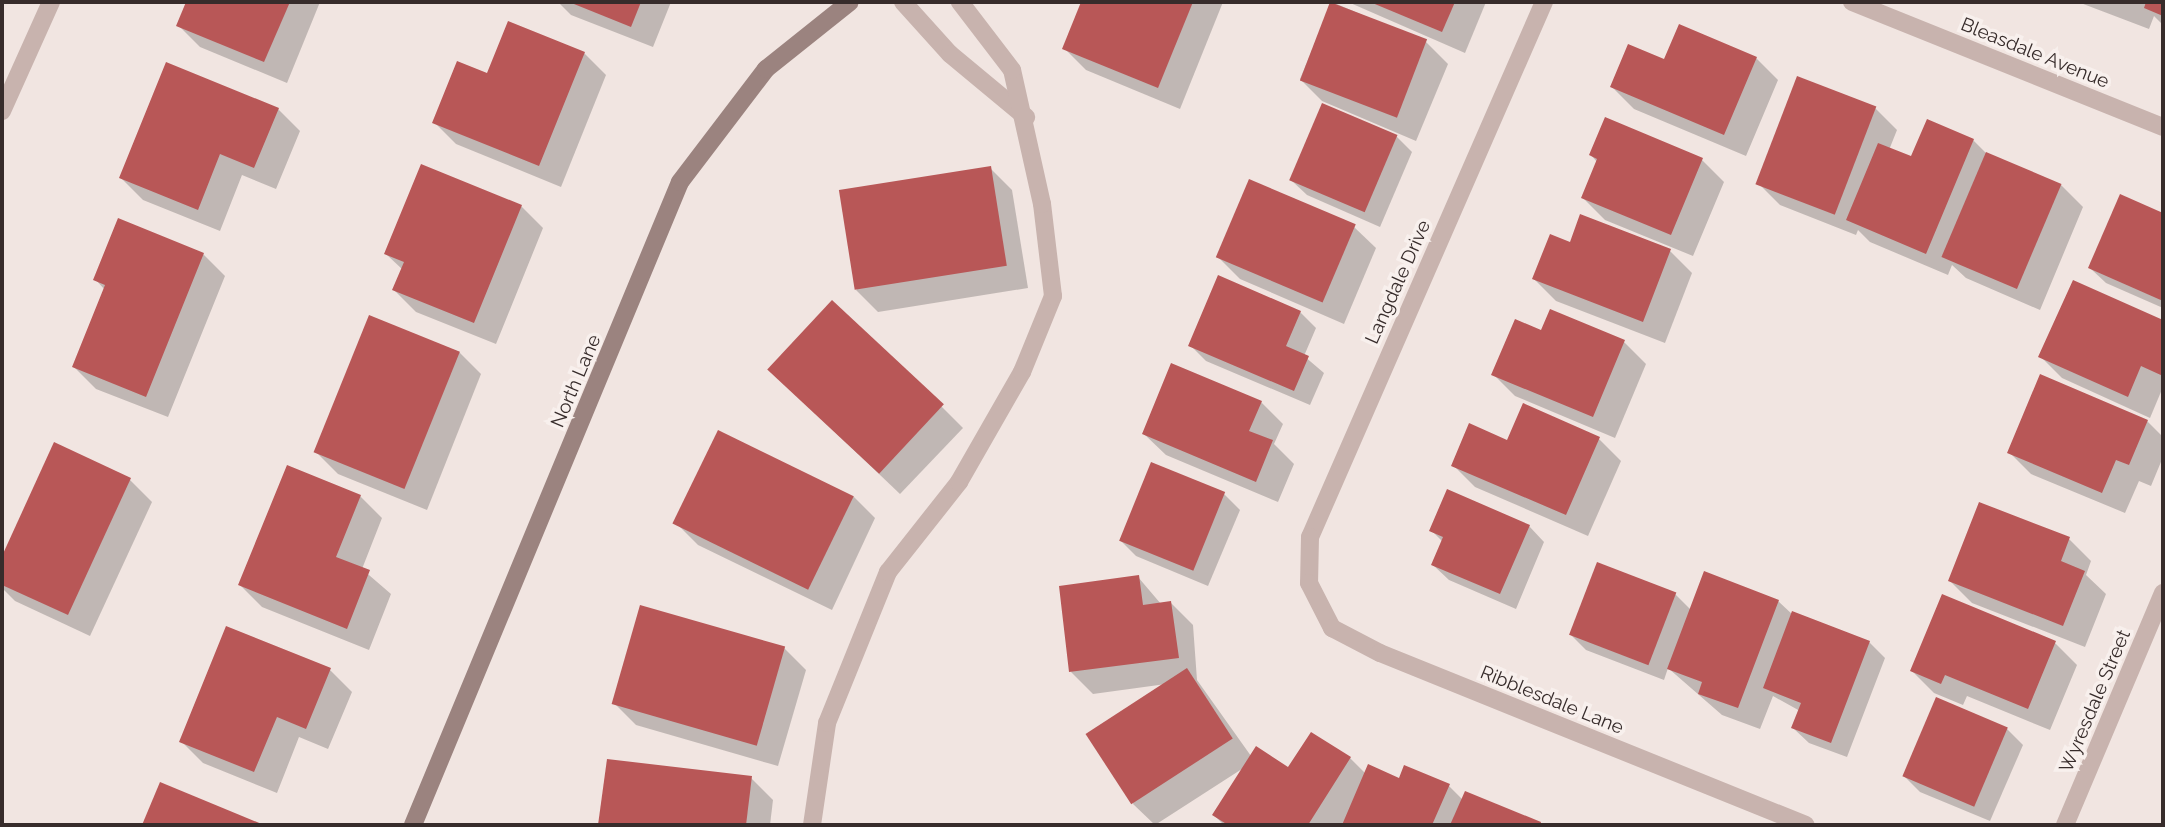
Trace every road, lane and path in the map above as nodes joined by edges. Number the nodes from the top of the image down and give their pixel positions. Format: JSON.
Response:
{"nodes":[{"id":1,"x":51,"y":2,"type":"edge"},
{"id":2,"x":850,"y":2,"type":"edge"},
{"id":3,"x":903,"y":2,"type":"edge"},
{"id":4,"x":960,"y":2,"type":"edge"},
{"id":5,"x":1544,"y":2,"type":"edge"},
{"id":6,"x":1852,"y":2,"type":"edge"},
{"id":7,"x":2,"y":111,"type":"edge"},
{"id":8,"x":1026,"y":117,"type":"junction"},
{"id":9,"x":2163,"y":127,"type":"edge"},
{"id":10,"x":1309,"y":583,"type":"joint"},
{"id":11,"x":2163,"y":593,"type":"edge"},
{"id":12,"x":413,"y":825,"type":"edge"},
{"id":13,"x":812,"y":825,"type":"edge"},
{"id":14,"x":1806,"y":825,"type":"edge"},
{"id":15,"x":2065,"y":825,"type":"edge"}],
"edges":[{"from":1,"to":7,"type":"street"},
{"from":2,"to":12,"type":"street","name":"North Lane"},
{"from":3,"to":8,"type":"street"},
{"from":4,"to":8,"type":"street"},
{"from":5,"to":10,"type":"street","name":"Langdale Drive"},
{"from":6,"to":9,"type":"street","name":"Bleasdale Avenue"},
{"from":8,"to":13,"type":"street"},
{"from":10,"to":14,"type":"street","name":"Ribblesdale Lane"},
{"from":11,"to":15,"type":"street","name":"Wyresdale Street"}]}
